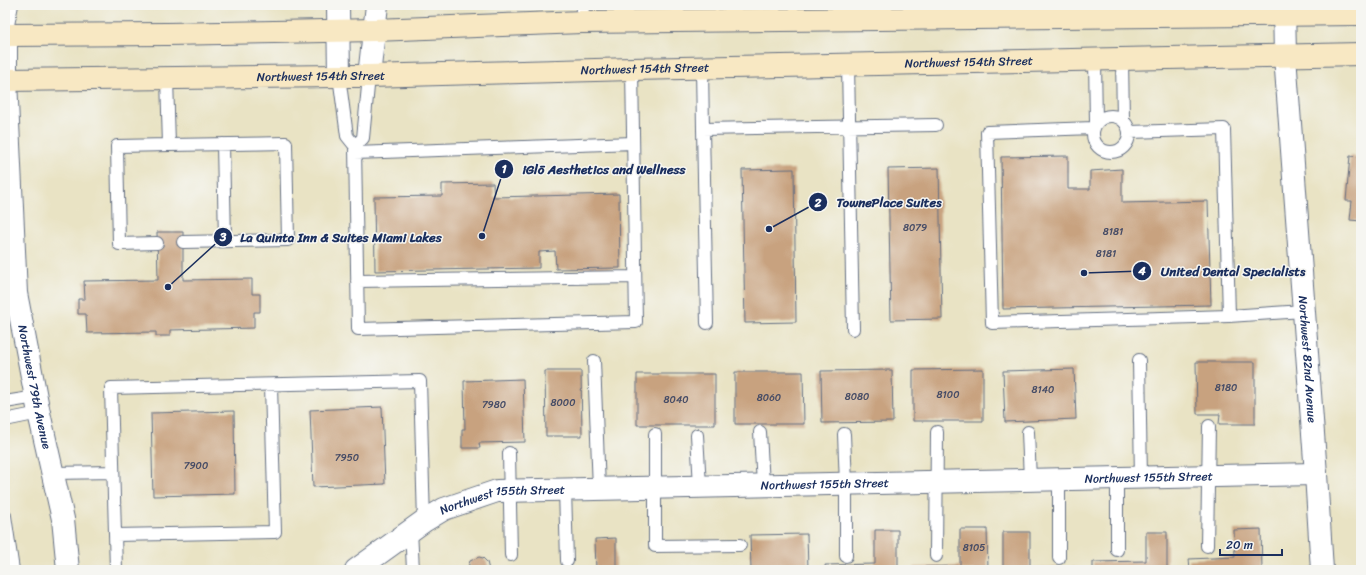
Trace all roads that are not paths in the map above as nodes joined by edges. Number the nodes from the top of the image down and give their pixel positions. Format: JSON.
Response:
{"nodes":[{"id":1,"x":12,"y":5,"type":"edge"},
{"id":2,"x":338,"y":5,"type":"edge"},
{"id":3,"x":377,"y":5,"type":"edge"},
{"id":4,"x":1284,"y":10,"type":"edge"},
{"id":5,"x":1019,"y":11,"type":"edge"},
{"id":6,"x":582,"y":14,"type":"edge"},
{"id":7,"x":1361,"y":14,"type":"edge"},
{"id":8,"x":374,"y":30,"type":"junction"},
{"id":9,"x":339,"y":31,"type":"junction"},
{"id":10,"x":6,"y":35,"type":"edge"},
{"id":11,"x":1361,"y":54,"type":"edge"},
{"id":12,"x":1285,"y":56,"type":"junction"},
{"id":13,"x":1122,"y":59,"type":"junction"},
{"id":14,"x":1095,"y":60,"type":"junction"},
{"id":15,"x":848,"y":65,"type":"junction"},
{"id":16,"x":702,"y":68,"type":"junction"},
{"id":17,"x":632,"y":70,"type":"junction"},
{"id":18,"x":339,"y":76,"type":"junction"},
{"id":19,"x":369,"y":76,"type":"junction"},
{"id":20,"x":167,"y":78,"type":"junction"},
{"id":21,"x":6,"y":80,"type":"edge"},
{"id":22,"x":1123,"y":120,"type":"junction"},
{"id":23,"x":936,"y":125,"type":"dead end"},
{"id":24,"x":1095,"y":126,"type":"junction"},
{"id":25,"x":849,"y":127,"type":"junction"},
{"id":26,"x":703,"y":129,"type":"junction"},
{"id":27,"x":1130,"y":132,"type":"junction"},
{"id":28,"x":633,"y":143,"type":"junction"},
{"id":29,"x":223,"y":144,"type":"junction"},
{"id":30,"x":169,"y":145,"type":"junction"},
{"id":31,"x":355,"y":150,"type":"junction"},
{"id":32,"x":225,"y":241,"type":"junction"},
{"id":33,"x":183,"y":242,"type":"dead end"},
{"id":34,"x":157,"y":243,"type":"dead end"},
{"id":35,"x":635,"y":277,"type":"junction"},
{"id":36,"x":357,"y":281,"type":"junction"},
{"id":37,"x":1304,"y":311,"type":"junction"},
{"id":38,"x":1229,"y":316,"type":"junction"},
{"id":39,"x":707,"y":323,"type":"dead end"},
{"id":40,"x":853,"y":329,"type":"dead end"},
{"id":41,"x":1138,"y":360,"type":"dead end"},
{"id":42,"x":594,"y":361,"type":"dead end"},
{"id":43,"x":271,"y":384,"type":"junction"},
{"id":44,"x":5,"y":402,"type":"edge"},
{"id":45,"x":37,"y":405,"type":"junction"},
{"id":46,"x":5,"y":420,"type":"edge"},
{"id":47,"x":1209,"y":426,"type":"dead end"},
{"id":48,"x":760,"y":432,"type":"dead end"},
{"id":49,"x":937,"y":432,"type":"dead end"},
{"id":50,"x":1028,"y":432,"type":"dead end"},
{"id":51,"x":655,"y":434,"type":"dead end"},
{"id":52,"x":697,"y":434,"type":"dead end"},
{"id":53,"x":844,"y":434,"type":"dead end"},
{"id":54,"x":509,"y":453,"type":"dead end"},
{"id":55,"x":113,"y":472,"type":"junction"},
{"id":56,"x":53,"y":473,"type":"junction"},
{"id":57,"x":1316,"y":474,"type":"junction"},
{"id":58,"x":1208,"y":476,"type":"junction"},
{"id":59,"x":1117,"y":478,"type":"junction"},
{"id":60,"x":1141,"y":478,"type":"junction"},
{"id":61,"x":1030,"y":480,"type":"junction"},
{"id":62,"x":1059,"y":480,"type":"junction"},
{"id":63,"x":936,"y":482,"type":"junction"},
{"id":64,"x":846,"y":484,"type":"junction"},
{"id":65,"x":762,"y":485,"type":"junction"},
{"id":66,"x":700,"y":486,"type":"junction"},
{"id":67,"x":655,"y":488,"type":"junction"},
{"id":68,"x":565,"y":489,"type":"junction"},
{"id":69,"x":599,"y":489,"type":"junction"},
{"id":70,"x":510,"y":490,"type":"junction"},
{"id":71,"x":5,"y":516,"type":"edge"},
{"id":72,"x":418,"y":525,"type":"junction"},
{"id":73,"x":115,"y":535,"type":"junction"},
{"id":74,"x":740,"y":545,"type":"dead end"},
{"id":75,"x":1207,"y":546,"type":"dead end"},
{"id":76,"x":1117,"y":550,"type":"dead end"},
{"id":77,"x":511,"y":555,"type":"dead end"},
{"id":78,"x":846,"y":556,"type":"dead end"},
{"id":79,"x":936,"y":556,"type":"dead end"},
{"id":80,"x":1059,"y":558,"type":"dead end"},
{"id":81,"x":567,"y":561,"type":"dead end"},
{"id":82,"x":13,"y":570,"type":"edge"},
{"id":83,"x":68,"y":570,"type":"edge"},
{"id":84,"x":116,"y":570,"type":"edge"},
{"id":85,"x":356,"y":570,"type":"edge"},
{"id":86,"x":413,"y":570,"type":"edge"},
{"id":87,"x":1322,"y":570,"type":"edge"}],
"edges":[{"from":1,"to":10,"type":"lane"},
{"from":2,"to":9,"type":"street"},
{"from":3,"to":8,"type":"street"},
{"from":4,"to":5,"type":"main road"},
{"from":4,"to":7,"type":"main road"},
{"from":4,"to":12,"type":"street","name":"Northwest 82nd Avenue"},
{"from":5,"to":6,"type":"main road"},
{"from":6,"to":8,"type":"main road"},
{"from":8,"to":9,"type":"main road"},
{"from":8,"to":19,"type":"street"},
{"from":9,"to":10,"type":"main road"},
{"from":9,"to":18,"type":"street"},
{"from":10,"to":21,"type":"street","name":"Northwest 79th Avenue"},
{"from":11,"to":12,"type":"main road","name":"Northwest 154th Street"},
{"from":12,"to":13,"type":"main road","name":"Northwest 154th Street"},
{"from":12,"to":37,"type":"street","name":"Northwest 82nd Avenue"},
{"from":13,"to":14,"type":"main road","name":"Northwest 154th Street"},
{"from":13,"to":22,"type":"lane"},
{"from":14,"to":15,"type":"main road","name":"Northwest 154th Street"},
{"from":14,"to":24,"type":"lane"},
{"from":15,"to":16,"type":"main road","name":"Northwest 154th Street"},
{"from":15,"to":25,"type":"lane"},
{"from":16,"to":17,"type":"main road","name":"Northwest 154th Street"},
{"from":16,"to":26,"type":"lane"},
{"from":17,"to":19,"type":"main road","name":"Northwest 154th Street"},
{"from":17,"to":28,"type":"lane"},
{"from":18,"to":19,"type":"main road","name":"Northwest 154th Street"},
{"from":18,"to":20,"type":"main road","name":"Northwest 154th Street"},
{"from":18,"to":31,"type":"lane"},
{"from":19,"to":31,"type":"lane"},
{"from":20,"to":21,"type":"main road","name":"Northwest 154th Street"},
{"from":20,"to":30,"type":"lane"},
{"from":21,"to":45,"type":"street","name":"Northwest 79th Avenue"},
{"from":22,"to":24,"type":"lane"},
{"from":22,"to":27,"type":"lane"},
{"from":23,"to":25,"type":"lane"},
{"from":24,"to":27,"type":"lane"},
{"from":24,"to":38,"type":"lane"},
{"from":25,"to":26,"type":"lane"},
{"from":25,"to":40,"type":"lane"},
{"from":26,"to":39,"type":"lane"},
{"from":27,"to":38,"type":"lane"},
{"from":28,"to":31,"type":"lane"},
{"from":28,"to":35,"type":"lane"},
{"from":29,"to":30,"type":"lane"},
{"from":29,"to":32,"type":"lane"},
{"from":29,"to":32,"type":"lane"},
{"from":30,"to":34,"type":"lane"},
{"from":31,"to":36,"type":"lane"},
{"from":32,"to":33,"type":"lane"},
{"from":35,"to":36,"type":"lane"},
{"from":35,"to":36,"type":"lane"},
{"from":37,"to":38,"type":"lane"},
{"from":37,"to":57,"type":"street","name":"Northwest 82nd Avenue"},
{"from":41,"to":60,"type":"lane"},
{"from":42,"to":69,"type":"lane"},
{"from":43,"to":55,"type":"lane"},
{"from":43,"to":72,"type":"lane"},
{"from":43,"to":73,"type":"lane"},
{"from":44,"to":45,"type":"lane"},
{"from":45,"to":46,"type":"lane"},
{"from":45,"to":56,"type":"street","name":"Northwest 79th Avenue"},
{"from":47,"to":58,"type":"lane"},
{"from":48,"to":65,"type":"lane"},
{"from":49,"to":63,"type":"lane"},
{"from":50,"to":61,"type":"lane"},
{"from":51,"to":67,"type":"lane"},
{"from":52,"to":66,"type":"lane"},
{"from":53,"to":64,"type":"lane"},
{"from":54,"to":70,"type":"lane"},
{"from":55,"to":56,"type":"lane"},
{"from":55,"to":73,"type":"lane"},
{"from":56,"to":83,"type":"street","name":"Northwest 79th Avenue"},
{"from":57,"to":58,"type":"street","name":"Northwest 155th Street"},
{"from":57,"to":87,"type":"street","name":"Northwest 82nd Avenue"},
{"from":58,"to":60,"type":"street","name":"Northwest 155th Street"},
{"from":58,"to":75,"type":"lane"},
{"from":59,"to":60,"type":"street","name":"Northwest 155th Street"},
{"from":59,"to":62,"type":"street","name":"Northwest 155th Street"},
{"from":59,"to":76,"type":"lane"},
{"from":61,"to":62,"type":"street","name":"Northwest 155th Street"},
{"from":61,"to":63,"type":"street","name":"Northwest 155th Street"},
{"from":62,"to":80,"type":"lane"},
{"from":63,"to":64,"type":"street","name":"Northwest 155th Street"},
{"from":63,"to":79,"type":"lane"},
{"from":64,"to":65,"type":"street","name":"Northwest 155th Street"},
{"from":64,"to":78,"type":"lane"},
{"from":65,"to":66,"type":"street","name":"Northwest 155th Street"},
{"from":66,"to":67,"type":"street","name":"Northwest 155th Street"},
{"from":67,"to":69,"type":"street","name":"Northwest 155th Street"},
{"from":67,"to":74,"type":"lane"},
{"from":68,"to":69,"type":"street","name":"Northwest 155th Street"},
{"from":68,"to":70,"type":"street","name":"Northwest 155th Street"},
{"from":68,"to":81,"type":"lane"},
{"from":70,"to":72,"type":"street","name":"Northwest 155th Street"},
{"from":70,"to":77,"type":"lane"},
{"from":71,"to":82,"type":"lane"},
{"from":72,"to":85,"type":"street","name":"Northwest 155th Street"},
{"from":72,"to":86,"type":"lane"},
{"from":73,"to":84,"type":"lane"}]}
